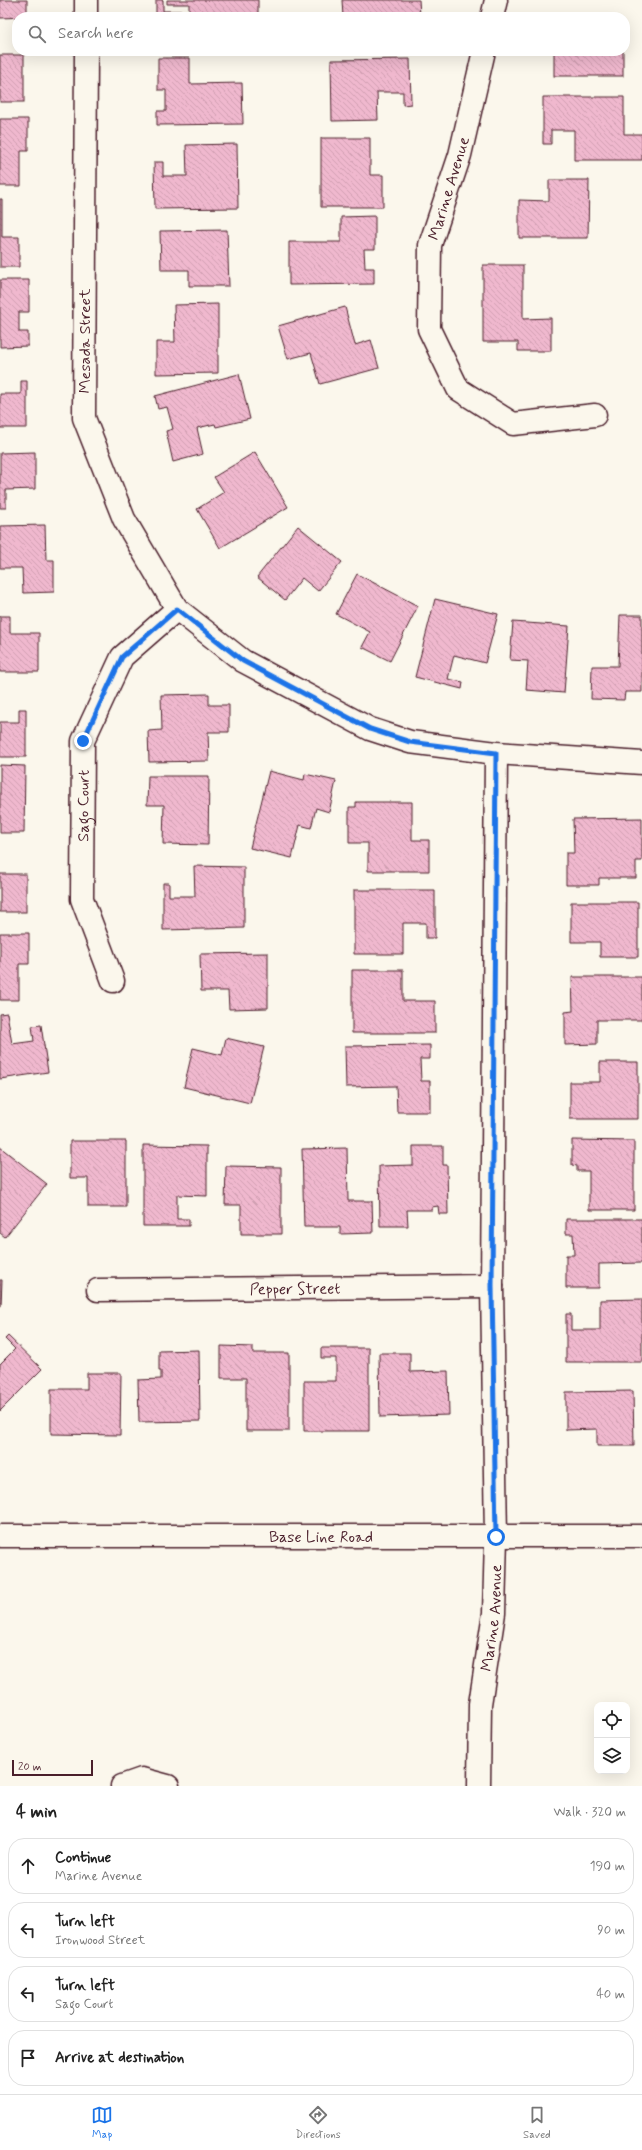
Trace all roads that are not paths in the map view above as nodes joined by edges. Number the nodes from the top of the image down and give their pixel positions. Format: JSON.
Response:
{"nodes":[{"id":1,"x":86,"y":0,"type":"edge"},
{"id":2,"x":496,"y":0,"type":"edge"},
{"id":3,"x":86,"y":12,"type":"edge"},
{"id":4,"x":493,"y":12,"type":"edge"},
{"id":5,"x":86,"y":56,"type":"edge"},
{"id":6,"x":483,"y":56,"type":"edge"},
{"id":7,"x":595,"y":415,"type":"dead end"},
{"id":8,"x":177,"y":609,"type":"junction"},
{"id":9,"x":496,"y":753,"type":"junction"},
{"id":10,"x":642,"y":763,"type":"edge"},
{"id":11,"x":113,"y":981,"type":"dead end"},
{"id":12,"x":492,"y":1286,"type":"junction"},
{"id":13,"x":98,"y":1290,"type":"dead end"},
{"id":14,"x":0,"y":1536,"type":"edge"},
{"id":15,"x":642,"y":1536,"type":"edge"},
{"id":16,"x":496,"y":1537,"type":"junction"},
{"id":17,"x":122,"y":1786,"type":"edge"},
{"id":18,"x":168,"y":1786,"type":"edge"},
{"id":19,"x":479,"y":1786,"type":"edge"}],
"edges":[{"from":1,"to":3,"type":"street"},
{"from":2,"to":4,"type":"street"},
{"from":5,"to":8,"type":"street","name":"Mesada Street"},
{"from":6,"to":7,"type":"street","name":"Marine Avenue"},
{"from":8,"to":9,"type":"street"},
{"from":8,"to":11,"type":"street","name":"Sago Court"},
{"from":9,"to":10,"type":"street"},
{"from":9,"to":12,"type":"street","name":"Marine Avenue"},
{"from":12,"to":13,"type":"street","name":"Pepper Street"},
{"from":12,"to":16,"type":"street","name":"Marine Avenue"},
{"from":14,"to":16,"type":"street","name":"Base Line Road"},
{"from":15,"to":16,"type":"street","name":"Base Line Road"},
{"from":16,"to":19,"type":"street","name":"Marine Avenue"},
{"from":17,"to":18,"type":"street"}]}
